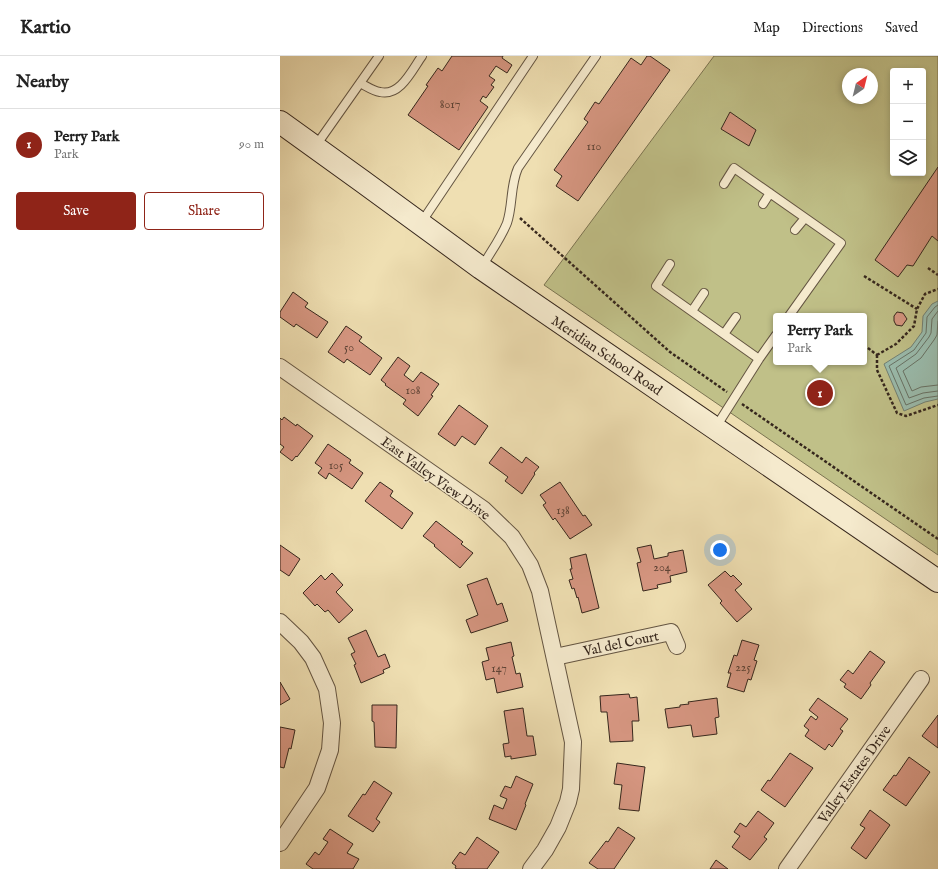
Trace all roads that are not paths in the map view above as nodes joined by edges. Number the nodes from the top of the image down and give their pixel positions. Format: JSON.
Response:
{"nodes":[{"id":1,"x":379,"y":56,"type":"edge"},
{"id":2,"x":422,"y":56,"type":"edge"},
{"id":3,"x":533,"y":56,"type":"edge"},
{"id":4,"x":596,"y":56,"type":"edge"},
{"id":5,"x":360,"y":83,"type":"junction"},
{"id":6,"x":280,"y":122,"type":"edge"},
{"id":7,"x":315,"y":148,"type":"junction"},
{"id":8,"x":724,"y":184,"type":"dead end"},
{"id":9,"x":770,"y":193,"type":"junction"},
{"id":10,"x":763,"y":204,"type":"dead end"},
{"id":11,"x":805,"y":218,"type":"junction"},
{"id":12,"x":421,"y":224,"type":"junction"},
{"id":13,"x":795,"y":230,"type":"dead end"},
{"id":14,"x":670,"y":264,"type":"dead end"},
{"id":15,"x":481,"y":268,"type":"junction"},
{"id":16,"x":704,"y":293,"type":"dead end"},
{"id":17,"x":692,"y":311,"type":"junction"},
{"id":18,"x":792,"y":313,"type":"edge"},
{"id":19,"x":736,"y":317,"type":"dead end"},
{"id":20,"x":724,"y":334,"type":"junction"},
{"id":21,"x":773,"y":339,"type":"edge"},
{"id":22,"x":759,"y":359,"type":"junction"},
{"id":23,"x":280,"y":367,"type":"edge"},
{"id":24,"x":715,"y":429,"type":"junction"},
{"id":25,"x":938,"y":581,"type":"edge"},
{"id":26,"x":280,"y":622,"type":"edge"},
{"id":27,"x":676,"y":646,"type":"dead end"},
{"id":28,"x":555,"y":657,"type":"junction"},
{"id":29,"x":921,"y":679,"type":"dead end"},
{"id":30,"x":280,"y":842,"type":"edge"},
{"id":31,"x":531,"y":869,"type":"edge"},
{"id":32,"x":786,"y":869,"type":"edge"}],
"edges":[{"from":1,"to":5,"type":"lane"},
{"from":2,"to":5,"type":"lane"},
{"from":3,"to":12,"type":"lane"},
{"from":4,"to":15,"type":"lane"},
{"from":5,"to":7,"type":"lane"},
{"from":6,"to":7,"type":"main road","name":"Meridian School Road"},
{"from":7,"to":12,"type":"main road","name":"Meridian School Road"},
{"from":8,"to":9,"type":"lane"},
{"from":9,"to":10,"type":"lane"},
{"from":9,"to":11,"type":"lane"},
{"from":11,"to":13,"type":"lane"},
{"from":11,"to":18,"type":"lane"},
{"from":12,"to":15,"type":"main road","name":"Meridian School Road"},
{"from":14,"to":17,"type":"lane"},
{"from":15,"to":24,"type":"main road","name":"Meridian School Road"},
{"from":16,"to":17,"type":"lane"},
{"from":17,"to":20,"type":"lane"},
{"from":19,"to":20,"type":"lane"},
{"from":20,"to":22,"type":"lane"},
{"from":21,"to":22,"type":"lane"},
{"from":22,"to":24,"type":"lane"},
{"from":23,"to":28,"type":"street","name":"East Valley View Drive"},
{"from":24,"to":25,"type":"main road","name":"Meridian School Road"},
{"from":26,"to":30,"type":"street"},
{"from":27,"to":28,"type":"street","name":"Val del Court"},
{"from":28,"to":31,"type":"street","name":"East Valley View Drive"},
{"from":29,"to":32,"type":"street","name":"Valley Estates Drive"}]}
